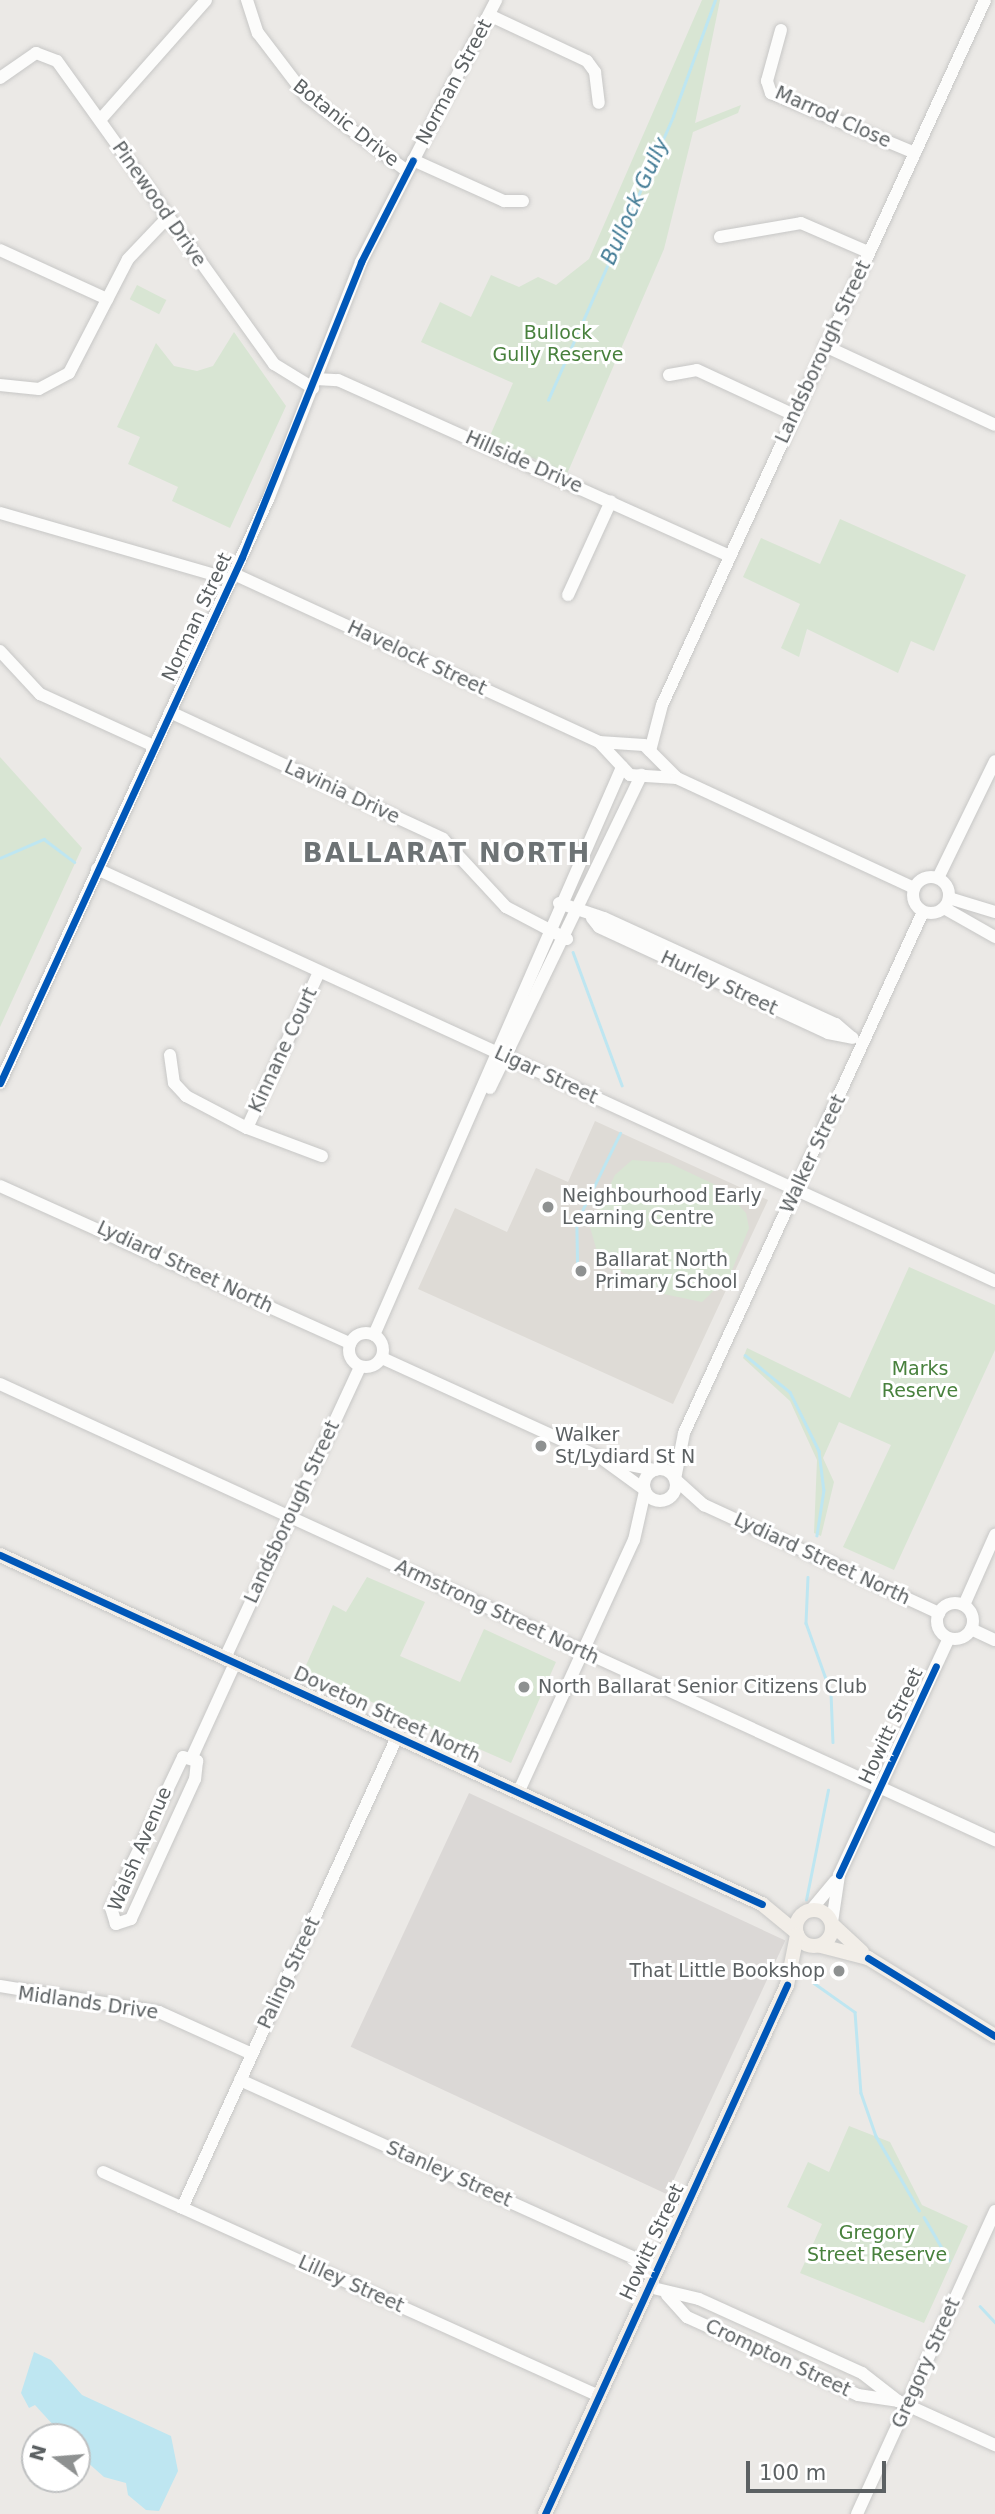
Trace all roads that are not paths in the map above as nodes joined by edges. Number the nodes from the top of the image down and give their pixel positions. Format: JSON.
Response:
{"nodes":[{"id":1,"x":206,"y":0,"type":"edge"},
{"id":2,"x":247,"y":0,"type":"edge"},
{"id":3,"x":496,"y":0,"type":"edge"},
{"id":4,"x":985,"y":0,"type":"edge"},
{"id":5,"x":489,"y":15,"type":"junction"},
{"id":6,"x":781,"y":30,"type":"dead end"},
{"id":7,"x":0,"y":78,"type":"edge"},
{"id":8,"x":771,"y":93,"type":"junction"},
{"id":9,"x":598,"y":103,"type":"dead end"},
{"id":10,"x":760,"y":103,"type":"dead end"},
{"id":11,"x":100,"y":120,"type":"junction"},
{"id":12,"x":915,"y":153,"type":"junction"},
{"id":13,"x":410,"y":166,"type":"junction"},
{"id":14,"x":523,"y":201,"type":"dead end"},
{"id":15,"x":168,"y":217,"type":"junction"},
{"id":16,"x":720,"y":237,"type":"dead end"},
{"id":17,"x":0,"y":250,"type":"edge"},
{"id":18,"x":868,"y":252,"type":"junction"},
{"id":19,"x":107,"y":299,"type":"junction"},
{"id":20,"x":825,"y":346,"type":"junction"},
{"id":21,"x":669,"y":375,"type":"dead end"},
{"id":22,"x":315,"y":383,"type":"junction"},
{"id":23,"x":0,"y":385,"type":"edge"},
{"id":24,"x":794,"y":415,"type":"junction"},
{"id":25,"x":995,"y":425,"type":"edge"},
{"id":26,"x":611,"y":501,"type":"junction"},
{"id":27,"x":0,"y":513,"type":"edge"},
{"id":28,"x":730,"y":556,"type":"junction"},
{"id":29,"x":233,"y":577,"type":"junction"},
{"id":30,"x":568,"y":595,"type":"dead end"},
{"id":31,"x":0,"y":652,"type":"edge"},
{"id":32,"x":662,"y":705,"type":"junction"},
{"id":33,"x":170,"y":712,"type":"junction"},
{"id":34,"x":599,"y":742,"type":"junction"},
{"id":35,"x":633,"y":744,"type":"junction"},
{"id":36,"x":154,"y":747,"type":"junction"},
{"id":37,"x":651,"y":752,"type":"junction"},
{"id":38,"x":995,"y":761,"type":"edge"},
{"id":39,"x":622,"y":766,"type":"junction"},
{"id":40,"x":643,"y":775,"type":"junction"},
{"id":41,"x":677,"y":778,"type":"junction"},
{"id":42,"x":97,"y":869,"type":"junction"},
{"id":43,"x":938,"y":878,"type":"junction"},
{"id":44,"x":914,"y":888,"type":"junction"},
{"id":45,"x":947,"y":903,"type":"junction"},
{"id":46,"x":559,"y":904,"type":"junction"},
{"id":47,"x":579,"y":912,"type":"junction"},
{"id":48,"x":923,"y":912,"type":"junction"},
{"id":49,"x":995,"y":912,"type":"edge"},
{"id":50,"x":547,"y":930,"type":"junction"},
{"id":51,"x":995,"y":937,"type":"edge"},
{"id":52,"x":567,"y":939,"type":"junction"},
{"id":53,"x":319,"y":972,"type":"junction"},
{"id":54,"x":864,"y":1043,"type":"junction"},
{"id":55,"x":170,"y":1055,"type":"dead end"},
{"id":56,"x":502,"y":1055,"type":"junction"},
{"id":57,"x":0,"y":1083,"type":"edge"},
{"id":58,"x":247,"y":1128,"type":"junction"},
{"id":59,"x":321,"y":1156,"type":"dead end"},
{"id":60,"x":0,"y":1179,"type":"edge"},
{"id":61,"x":0,"y":1186,"type":"edge"},
{"id":62,"x":796,"y":1190,"type":"junction"},
{"id":63,"x":19,"y":1192,"type":"junction"},
{"id":64,"x":995,"y":1281,"type":"edge"},
{"id":65,"x":374,"y":1335,"type":"junction"},
{"id":66,"x":350,"y":1343,"type":"junction"},
{"id":67,"x":382,"y":1358,"type":"junction"},
{"id":68,"x":359,"y":1367,"type":"junction"},
{"id":69,"x":0,"y":1384,"type":"edge"},
{"id":70,"x":684,"y":1433,"type":"junction"},
{"id":71,"x":601,"y":1458,"type":"junction"},
{"id":72,"x":656,"y":1470,"type":"junction"},
{"id":73,"x":675,"y":1480,"type":"junction"},
{"id":74,"x":645,"y":1491,"type":"junction"},
{"id":75,"x":666,"y":1500,"type":"junction"},
{"id":76,"x":704,"y":1505,"type":"junction"},
{"id":77,"x":290,"y":1517,"type":"junction"},
{"id":78,"x":995,"y":1535,"type":"edge"},
{"id":79,"x":634,"y":1540,"type":"junction"},
{"id":80,"x":0,"y":1555,"type":"edge"},
{"id":81,"x":964,"y":1605,"type":"junction"},
{"id":82,"x":939,"y":1613,"type":"junction"},
{"id":83,"x":971,"y":1629,"type":"junction"},
{"id":84,"x":948,"y":1638,"type":"junction"},
{"id":85,"x":995,"y":1640,"type":"edge"},
{"id":86,"x":582,"y":1651,"type":"junction"},
{"id":87,"x":230,"y":1660,"type":"junction"},
{"id":88,"x":397,"y":1737,"type":"junction"},
{"id":89,"x":192,"y":1757,"type":"junction"},
{"id":90,"x":879,"y":1787,"type":"junction"},
{"id":91,"x":518,"y":1793,"type":"junction"},
{"id":92,"x":995,"y":1840,"type":"edge"},
{"id":93,"x":839,"y":1875,"type":"junction"},
{"id":94,"x":762,"y":1904,"type":"junction"},
{"id":95,"x":810,"y":1910,"type":"junction"},
{"id":96,"x":832,"y":1923,"type":"junction"},
{"id":97,"x":797,"y":1934,"type":"junction"},
{"id":98,"x":820,"y":1946,"type":"junction"},
{"id":99,"x":868,"y":1958,"type":"junction"},
{"id":100,"x":787,"y":1984,"type":"junction"},
{"id":101,"x":0,"y":1986,"type":"edge"},
{"id":102,"x":995,"y":2036,"type":"edge"},
{"id":103,"x":253,"y":2054,"type":"junction"},
{"id":104,"x":240,"y":2080,"type":"junction"},
{"id":105,"x":103,"y":2172,"type":"dead end"},
{"id":106,"x":181,"y":2208,"type":"junction"},
{"id":107,"x":995,"y":2211,"type":"edge"},
{"id":108,"x":982,"y":2238,"type":"junction"},
{"id":109,"x":995,"y":2244,"type":"edge"},
{"id":110,"x":657,"y":2268,"type":"junction"},
{"id":111,"x":649,"y":2287,"type":"junction"},
{"id":112,"x":667,"y":2295,"type":"junction"},
{"id":113,"x":599,"y":2396,"type":"junction"},
{"id":114,"x":902,"y":2404,"type":"junction"},
{"id":115,"x":995,"y":2445,"type":"edge"},
{"id":116,"x":545,"y":2514,"type":"edge"},
{"id":117,"x":857,"y":2514,"type":"edge"}],
"edges":[{"from":1,"to":11,"type":"street"},
{"from":2,"to":13,"type":"street","name":"Botanic Drive"},
{"from":3,"to":5,"type":"street","name":"Norman Street"},
{"from":4,"to":12,"type":"street","name":"Landsborough Street"},
{"from":5,"to":9,"type":"street"},
{"from":5,"to":13,"type":"street","name":"Norman Street"},
{"from":6,"to":8,"type":"street","name":"Marrod Close"},
{"from":7,"to":11,"type":"street","name":"Pinewood Drive"},
{"from":8,"to":10,"type":"street"},
{"from":8,"to":12,"type":"street","name":"Marrod Close"},
{"from":11,"to":15,"type":"street","name":"Pinewood Drive"},
{"from":12,"to":18,"type":"street","name":"Landsborough Street"},
{"from":13,"to":14,"type":"street","name":"Botanic Drive"},
{"from":13,"to":22,"type":"street","name":"Norman Street"},
{"from":15,"to":19,"type":"street"},
{"from":15,"to":22,"type":"street","name":"Pinewood Drive"},
{"from":16,"to":18,"type":"street"},
{"from":17,"to":19,"type":"street"},
{"from":18,"to":20,"type":"street","name":"Landsborough Street"},
{"from":19,"to":23,"type":"street"},
{"from":20,"to":24,"type":"street","name":"Landsborough Street"},
{"from":20,"to":25,"type":"street"},
{"from":21,"to":24,"type":"street"},
{"from":22,"to":26,"type":"street","name":"Hillside Drive"},
{"from":22,"to":29,"type":"street","name":"Norman Street"},
{"from":24,"to":28,"type":"street","name":"Landsborough Street"},
{"from":26,"to":28,"type":"street","name":"Hillside Drive"},
{"from":26,"to":30,"type":"street"},
{"from":27,"to":29,"type":"street","name":"Havelock Street"},
{"from":28,"to":32,"type":"street","name":"Landsborough Street"},
{"from":29,"to":33,"type":"street","name":"Norman Street"},
{"from":29,"to":34,"type":"street","name":"Havelock Street"},
{"from":31,"to":36,"type":"street"},
{"from":32,"to":35,"type":"street","name":"Landsborough Street"},
{"from":32,"to":37,"type":"street","name":"Landsborough Street"},
{"from":33,"to":36,"type":"street","name":"Norman Street"},
{"from":33,"to":50,"type":"street","name":"Lavinia Drive"},
{"from":34,"to":35,"type":"street","name":"Havelock Street"},
{"from":34,"to":39,"type":"street","name":"Havelock Street"},
{"from":35,"to":37,"type":"street","name":"Havelock Street"},
{"from":35,"to":39,"type":"street","name":"Landsborough Street"},
{"from":36,"to":42,"type":"street","name":"Norman Street"},
{"from":37,"to":40,"type":"street","name":"Landsborough Street"},
{"from":37,"to":41,"type":"street"},
{"from":38,"to":43,"type":"street"},
{"from":39,"to":40,"type":"street"},
{"from":39,"to":46,"type":"street"},
{"from":40,"to":41,"type":"street"},
{"from":40,"to":47,"type":"street"},
{"from":41,"to":44,"type":"street"},
{"from":42,"to":53,"type":"street","name":"Ligar Street"},
{"from":42,"to":57,"type":"street","name":"Norman Street"},
{"from":43,"to":44,"type":"street"},
{"from":43,"to":45,"type":"street"},
{"from":44,"to":48,"type":"street"},
{"from":45,"to":48,"type":"street"},
{"from":45,"to":49,"type":"street"},
{"from":45,"to":51,"type":"street"},
{"from":46,"to":47,"type":"street","name":"Hurley Street"},
{"from":46,"to":50,"type":"street"},
{"from":47,"to":52,"type":"street"},
{"from":47,"to":54,"type":"street","name":"Hurley Street"},
{"from":48,"to":54,"type":"street","name":"Walker Street"},
{"from":50,"to":52,"type":"street","name":"Lavinia Drive"},
{"from":50,"to":56,"type":"street"},
{"from":52,"to":56,"type":"street"},
{"from":53,"to":56,"type":"street","name":"Ligar Street"},
{"from":53,"to":58,"type":"street","name":"Kinnane Court"},
{"from":54,"to":62,"type":"street","name":"Walker Street"},
{"from":55,"to":58,"type":"street","name":"Kinnane Court"},
{"from":56,"to":62,"type":"street","name":"Ligar Street"},
{"from":56,"to":65,"type":"street"},
{"from":58,"to":59,"type":"street","name":"Kinnane Court"},
{"from":60,"to":63,"type":"street","name":"Lydiard Street North"},
{"from":61,"to":63,"type":"street","name":"Lydiard Street North"},
{"from":62,"to":64,"type":"street","name":"Ligar Street"},
{"from":62,"to":70,"type":"street","name":"Walker Street"},
{"from":63,"to":66,"type":"street","name":"Lydiard Street North"},
{"from":65,"to":66,"type":"street"},
{"from":65,"to":67,"type":"street"},
{"from":66,"to":68,"type":"street"},
{"from":67,"to":68,"type":"street"},
{"from":67,"to":71,"type":"street"},
{"from":68,"to":77,"type":"street","name":"Landsborough Street"},
{"from":69,"to":77,"type":"street","name":"Armstrong Street North"},
{"from":70,"to":72,"type":"street","name":"Walker Street"},
{"from":70,"to":73,"type":"street","name":"Walker Street"},
{"from":71,"to":72,"type":"street"},
{"from":71,"to":74,"type":"street"},
{"from":72,"to":73,"type":"street","name":"Lydiard Street North"},
{"from":72,"to":74,"type":"street","name":"Walker Street"},
{"from":73,"to":75,"type":"street","name":"Walker Street"},
{"from":73,"to":76,"type":"street","name":"Lydiard Street North"},
{"from":74,"to":75,"type":"street"},
{"from":74,"to":79,"type":"street"},
{"from":75,"to":76,"type":"street","name":"Lydiard Street North"},
{"from":75,"to":79,"type":"street"},
{"from":76,"to":82,"type":"street","name":"Lydiard Street North"},
{"from":77,"to":86,"type":"street","name":"Armstrong Street North"},
{"from":77,"to":87,"type":"street","name":"Landsborough Street"},
{"from":78,"to":81,"type":"street"},
{"from":79,"to":86,"type":"street"},
{"from":80,"to":87,"type":"main road","name":"Doveton Street North"},
{"from":81,"to":82,"type":"street"},
{"from":81,"to":83,"type":"street"},
{"from":82,"to":84,"type":"street"},
{"from":83,"to":84,"type":"street"},
{"from":83,"to":85,"type":"street"},
{"from":84,"to":90,"type":"street","name":"Howitt Street"},
{"from":86,"to":90,"type":"street","name":"Armstrong Street North"},
{"from":86,"to":91,"type":"street"},
{"from":87,"to":88,"type":"main road","name":"Doveton Street North"},
{"from":87,"to":89,"type":"street","name":"Walsh Avenue"},
{"from":88,"to":91,"type":"main road","name":"Doveton Street North"},
{"from":88,"to":103,"type":"street","name":"Paling Street"},
{"from":89,"to":89,"type":"street","name":"Walsh Avenue"},
{"from":90,"to":92,"type":"street","name":"Armstrong Street North"},
{"from":90,"to":93,"type":"street","name":"Howitt Street"},
{"from":91,"to":94,"type":"main road","name":"Doveton Street North"},
{"from":93,"to":95,"type":"street","name":"Howitt Street"},
{"from":93,"to":96,"type":"street","name":"Howitt Street"},
{"from":94,"to":95,"type":"main road","name":"Doveton Street North"},
{"from":94,"to":97,"type":"main road","name":"Doveton Street North"},
{"from":95,"to":96,"type":"main road"},
{"from":95,"to":97,"type":"main road"},
{"from":96,"to":98,"type":"main road"},
{"from":96,"to":99,"type":"main road"},
{"from":97,"to":98,"type":"main road"},
{"from":97,"to":100,"type":"main road","name":"Howitt Street"},
{"from":98,"to":99,"type":"main road"},
{"from":98,"to":100,"type":"main road","name":"Howitt Street"},
{"from":99,"to":102,"type":"main road"},
{"from":100,"to":110,"type":"main road","name":"Howitt Street"},
{"from":101,"to":103,"type":"street","name":"Midlands Drive"},
{"from":103,"to":104,"type":"street","name":"Paling Street"},
{"from":104,"to":106,"type":"street","name":"Paling Street"},
{"from":104,"to":110,"type":"street","name":"Stanley Street"},
{"from":105,"to":106,"type":"street","name":"Lilley Street"},
{"from":106,"to":113,"type":"street","name":"Lilley Street"},
{"from":107,"to":108,"type":"street","name":"Gregory Street"},
{"from":108,"to":109,"type":"street"},
{"from":108,"to":114,"type":"street","name":"Gregory Street"},
{"from":110,"to":111,"type":"main road","name":"Howitt Street"},
{"from":111,"to":112,"type":"street","name":"Crompton Street"},
{"from":111,"to":113,"type":"main road","name":"Howitt Street"},
{"from":112,"to":114,"type":"street","name":"Crompton Street"},
{"from":112,"to":114,"type":"street","name":"Crompton Street"},
{"from":113,"to":116,"type":"main road","name":"Howitt Street"},
{"from":114,"to":115,"type":"street","name":"Crompton Street"},
{"from":114,"to":117,"type":"street","name":"Gregory Street"}]}
